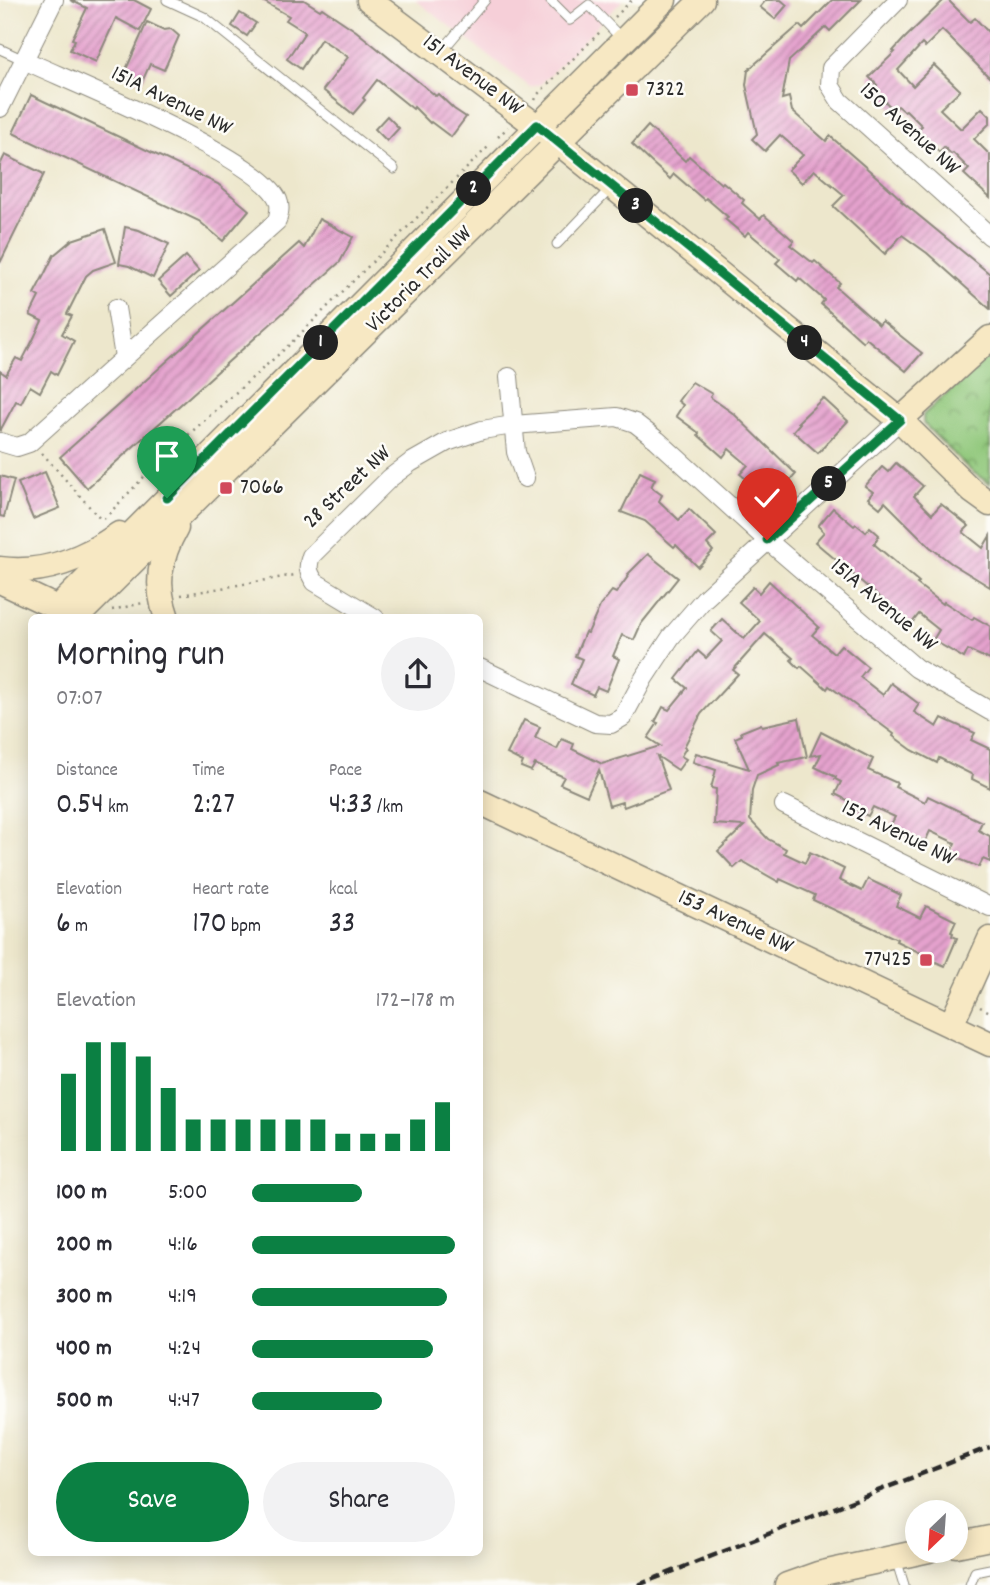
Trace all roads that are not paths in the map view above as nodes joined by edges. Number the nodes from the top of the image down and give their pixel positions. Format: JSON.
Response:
{"nodes":[{"id":1,"x":54,"y":0,"type":"edge"},
{"id":2,"x":167,"y":0,"type":"edge"},
{"id":3,"x":369,"y":0,"type":"edge"},
{"id":4,"x":485,"y":0,"type":"edge"},
{"id":5,"x":550,"y":0,"type":"edge"},
{"id":6,"x":664,"y":0,"type":"edge"},
{"id":7,"x":702,"y":0,"type":"edge"},
{"id":8,"x":898,"y":0,"type":"edge"},
{"id":9,"x":591,"y":2,"type":"edge"},
{"id":10,"x":616,"y":32,"type":"junction"},
{"id":11,"x":0,"y":49,"type":"edge"},
{"id":12,"x":441,"y":52,"type":"junction"},
{"id":13,"x":24,"y":60,"type":"junction"},
{"id":14,"x":0,"y":108,"type":"edge"},
{"id":15,"x":530,"y":120,"type":"junction"},
{"id":16,"x":559,"y":143,"type":"junction"},
{"id":17,"x":394,"y":170,"type":"dead end"},
{"id":18,"x":612,"y":186,"type":"junction"},
{"id":19,"x":990,"y":236,"type":"edge"},
{"id":20,"x":557,"y":244,"type":"dead end"},
{"id":21,"x":116,"y":308,"type":"dead end"},
{"id":22,"x":990,"y":338,"type":"edge"},
{"id":23,"x":124,"y":358,"type":"junction"},
{"id":24,"x":509,"y":376,"type":"dead end"},
{"id":25,"x":626,"y":419,"type":"joint"},
{"id":26,"x":900,"y":420,"type":"junction"},
{"id":27,"x":513,"y":425,"type":"junction"},
{"id":28,"x":16,"y":444,"type":"edge"},
{"id":29,"x":525,"y":478,"type":"dead end"},
{"id":30,"x":990,"y":504,"type":"edge"},
{"id":31,"x":175,"y":506,"type":"junction"},
{"id":32,"x":767,"y":540,"type":"junction"},
{"id":33,"x":0,"y":569,"type":"edge"},
{"id":34,"x":0,"y":581,"type":"edge"},
{"id":35,"x":172,"y":607,"type":"edge"},
{"id":36,"x":71,"y":614,"type":"edge"},
{"id":37,"x":368,"y":614,"type":"edge"},
{"id":38,"x":483,"y":669,"type":"edge"},
{"id":39,"x":990,"y":711,"type":"edge"},
{"id":40,"x":483,"y":803,"type":"edge"},
{"id":41,"x":785,"y":805,"type":"dead end"},
{"id":42,"x":990,"y":907,"type":"edge"},
{"id":43,"x":990,"y":939,"type":"edge"},
{"id":44,"x":951,"y":1025,"type":"junction"},
{"id":45,"x":990,"y":1044,"type":"edge"},
{"id":46,"x":990,"y":1538,"type":"edge"},
{"id":47,"x":968,"y":1543,"type":"edge"},
{"id":48,"x":905,"y":1555,"type":"edge"},
{"id":49,"x":896,"y":1557,"type":"junction"},
{"id":50,"x":990,"y":1569,"type":"edge"},
{"id":51,"x":828,"y":1578,"type":"edge"},
{"id":52,"x":787,"y":1585,"type":"edge"},
{"id":53,"x":904,"y":1585,"type":"edge"},
{"id":54,"x":970,"y":1585,"type":"edge"}],
"edges":[{"from":1,"to":13,"type":"street"},
{"from":2,"to":17,"type":"lane"},
{"from":3,"to":12,"type":"main road","name":"151 Avenue NW"},
{"from":4,"to":12,"type":"lane"},
{"from":5,"to":9,"type":"lane"},
{"from":6,"to":10,"type":"main road","name":"Victoria Trail NW"},
{"from":7,"to":16,"type":"main road","name":"Victoria Trail NW"},
{"from":8,"to":19,"type":"street","name":"150 Avenue NW"},
{"from":9,"to":10,"type":"lane"},
{"from":10,"to":15,"type":"main road","name":"Victoria Trail NW"},
{"from":11,"to":13,"type":"lane"},
{"from":12,"to":15,"type":"main road","name":"151 Avenue NW"},
{"from":13,"to":14,"type":"street"},
{"from":13,"to":23,"type":"street","name":"151A Avenue NW"},
{"from":15,"to":16,"type":"main road","name":"151 Avenue NW"},
{"from":15,"to":31,"type":"main road","name":"Victoria Trail NW"},
{"from":16,"to":18,"type":"main road","name":"151 Avenue NW"},
{"from":16,"to":31,"type":"main road","name":"Victoria Trail NW"},
{"from":18,"to":20,"type":"lane"},
{"from":18,"to":26,"type":"main road","name":"151 Avenue NW"},
{"from":21,"to":23,"type":"street"},
{"from":22,"to":26,"type":"main road"},
{"from":23,"to":28,"type":"street"},
{"from":24,"to":27,"type":"street"},
{"from":25,"to":27,"type":"street","name":"28 Street NW"},
{"from":25,"to":32,"type":"street","name":"151A Avenue NW"},
{"from":26,"to":30,"type":"main road","name":"151 Avenue NW"},
{"from":26,"to":32,"type":"street"},
{"from":27,"to":29,"type":"street"},
{"from":27,"to":37,"type":"street","name":"28 Street NW"},
{"from":31,"to":33,"type":"main road"},
{"from":31,"to":35,"type":"main road"},
{"from":31,"to":36,"type":"main road","name":"Victoria Trail NW"},
{"from":32,"to":38,"type":"street"},
{"from":32,"to":39,"type":"street","name":"151A Avenue NW"},
{"from":34,"to":36,"type":"main road"},
{"from":40,"to":44,"type":"main road","name":"153 Avenue NW"},
{"from":41,"to":42,"type":"street","name":"152 Avenue NW"},
{"from":43,"to":44,"type":"main road"},
{"from":44,"to":45,"type":"main road","name":"153 Avenue NW"},
{"from":46,"to":47,"type":"main road"},
{"from":48,"to":49,"type":"main road"},
{"from":49,"to":51,"type":"main road"},
{"from":49,"to":53,"type":"lane"},
{"from":50,"to":54,"type":"lane"},
{"from":51,"to":52,"type":"main road"}]}
